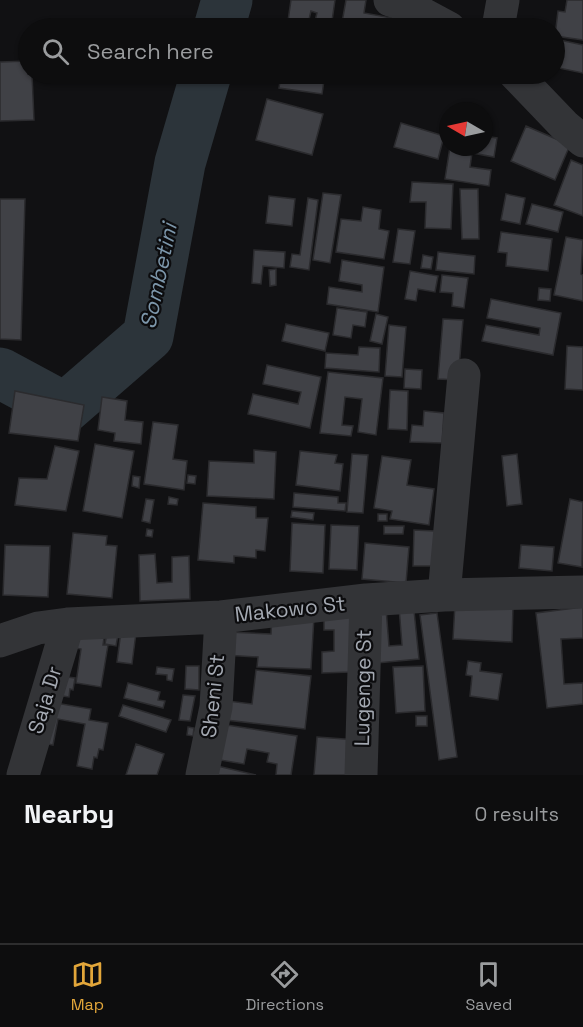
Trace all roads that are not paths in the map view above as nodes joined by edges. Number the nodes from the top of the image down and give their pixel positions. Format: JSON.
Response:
{"nodes":[{"id":1,"x":390,"y":0,"type":"edge"},
{"id":2,"x":503,"y":0,"type":"edge"},
{"id":3,"x":430,"y":18,"type":"edge"},
{"id":4,"x":500,"y":18,"type":"edge"},
{"id":5,"x":525,"y":84,"type":"edge"},
{"id":6,"x":583,"y":141,"type":"edge"},
{"id":7,"x":464,"y":375,"type":"dead end"},
{"id":8,"x":583,"y":592,"type":"edge"},
{"id":9,"x":444,"y":595,"type":"junction"},
{"id":10,"x":366,"y":600,"type":"junction"},
{"id":11,"x":220,"y":617,"type":"junction"},
{"id":12,"x":68,"y":624,"type":"junction"},
{"id":13,"x":0,"y":641,"type":"edge"},
{"id":14,"x":23,"y":775,"type":"edge"},
{"id":15,"x":202,"y":775,"type":"edge"},
{"id":16,"x":362,"y":775,"type":"edge"}],
"edges":[{"from":1,"to":3,"type":"street"},
{"from":2,"to":4,"type":"street"},
{"from":5,"to":6,"type":"street"},
{"from":7,"to":9,"type":"street"},
{"from":8,"to":9,"type":"street","name":"Makowo St"},
{"from":9,"to":10,"type":"street","name":"Makowo St"},
{"from":10,"to":11,"type":"street","name":"Makowo St"},
{"from":10,"to":16,"type":"street","name":"Lugenge St"},
{"from":11,"to":12,"type":"street","name":"Makowo St"},
{"from":11,"to":15,"type":"street","name":"Sheni St"},
{"from":12,"to":13,"type":"street","name":"Makowo St"},
{"from":12,"to":14,"type":"street","name":"Saja Dr"}]}
